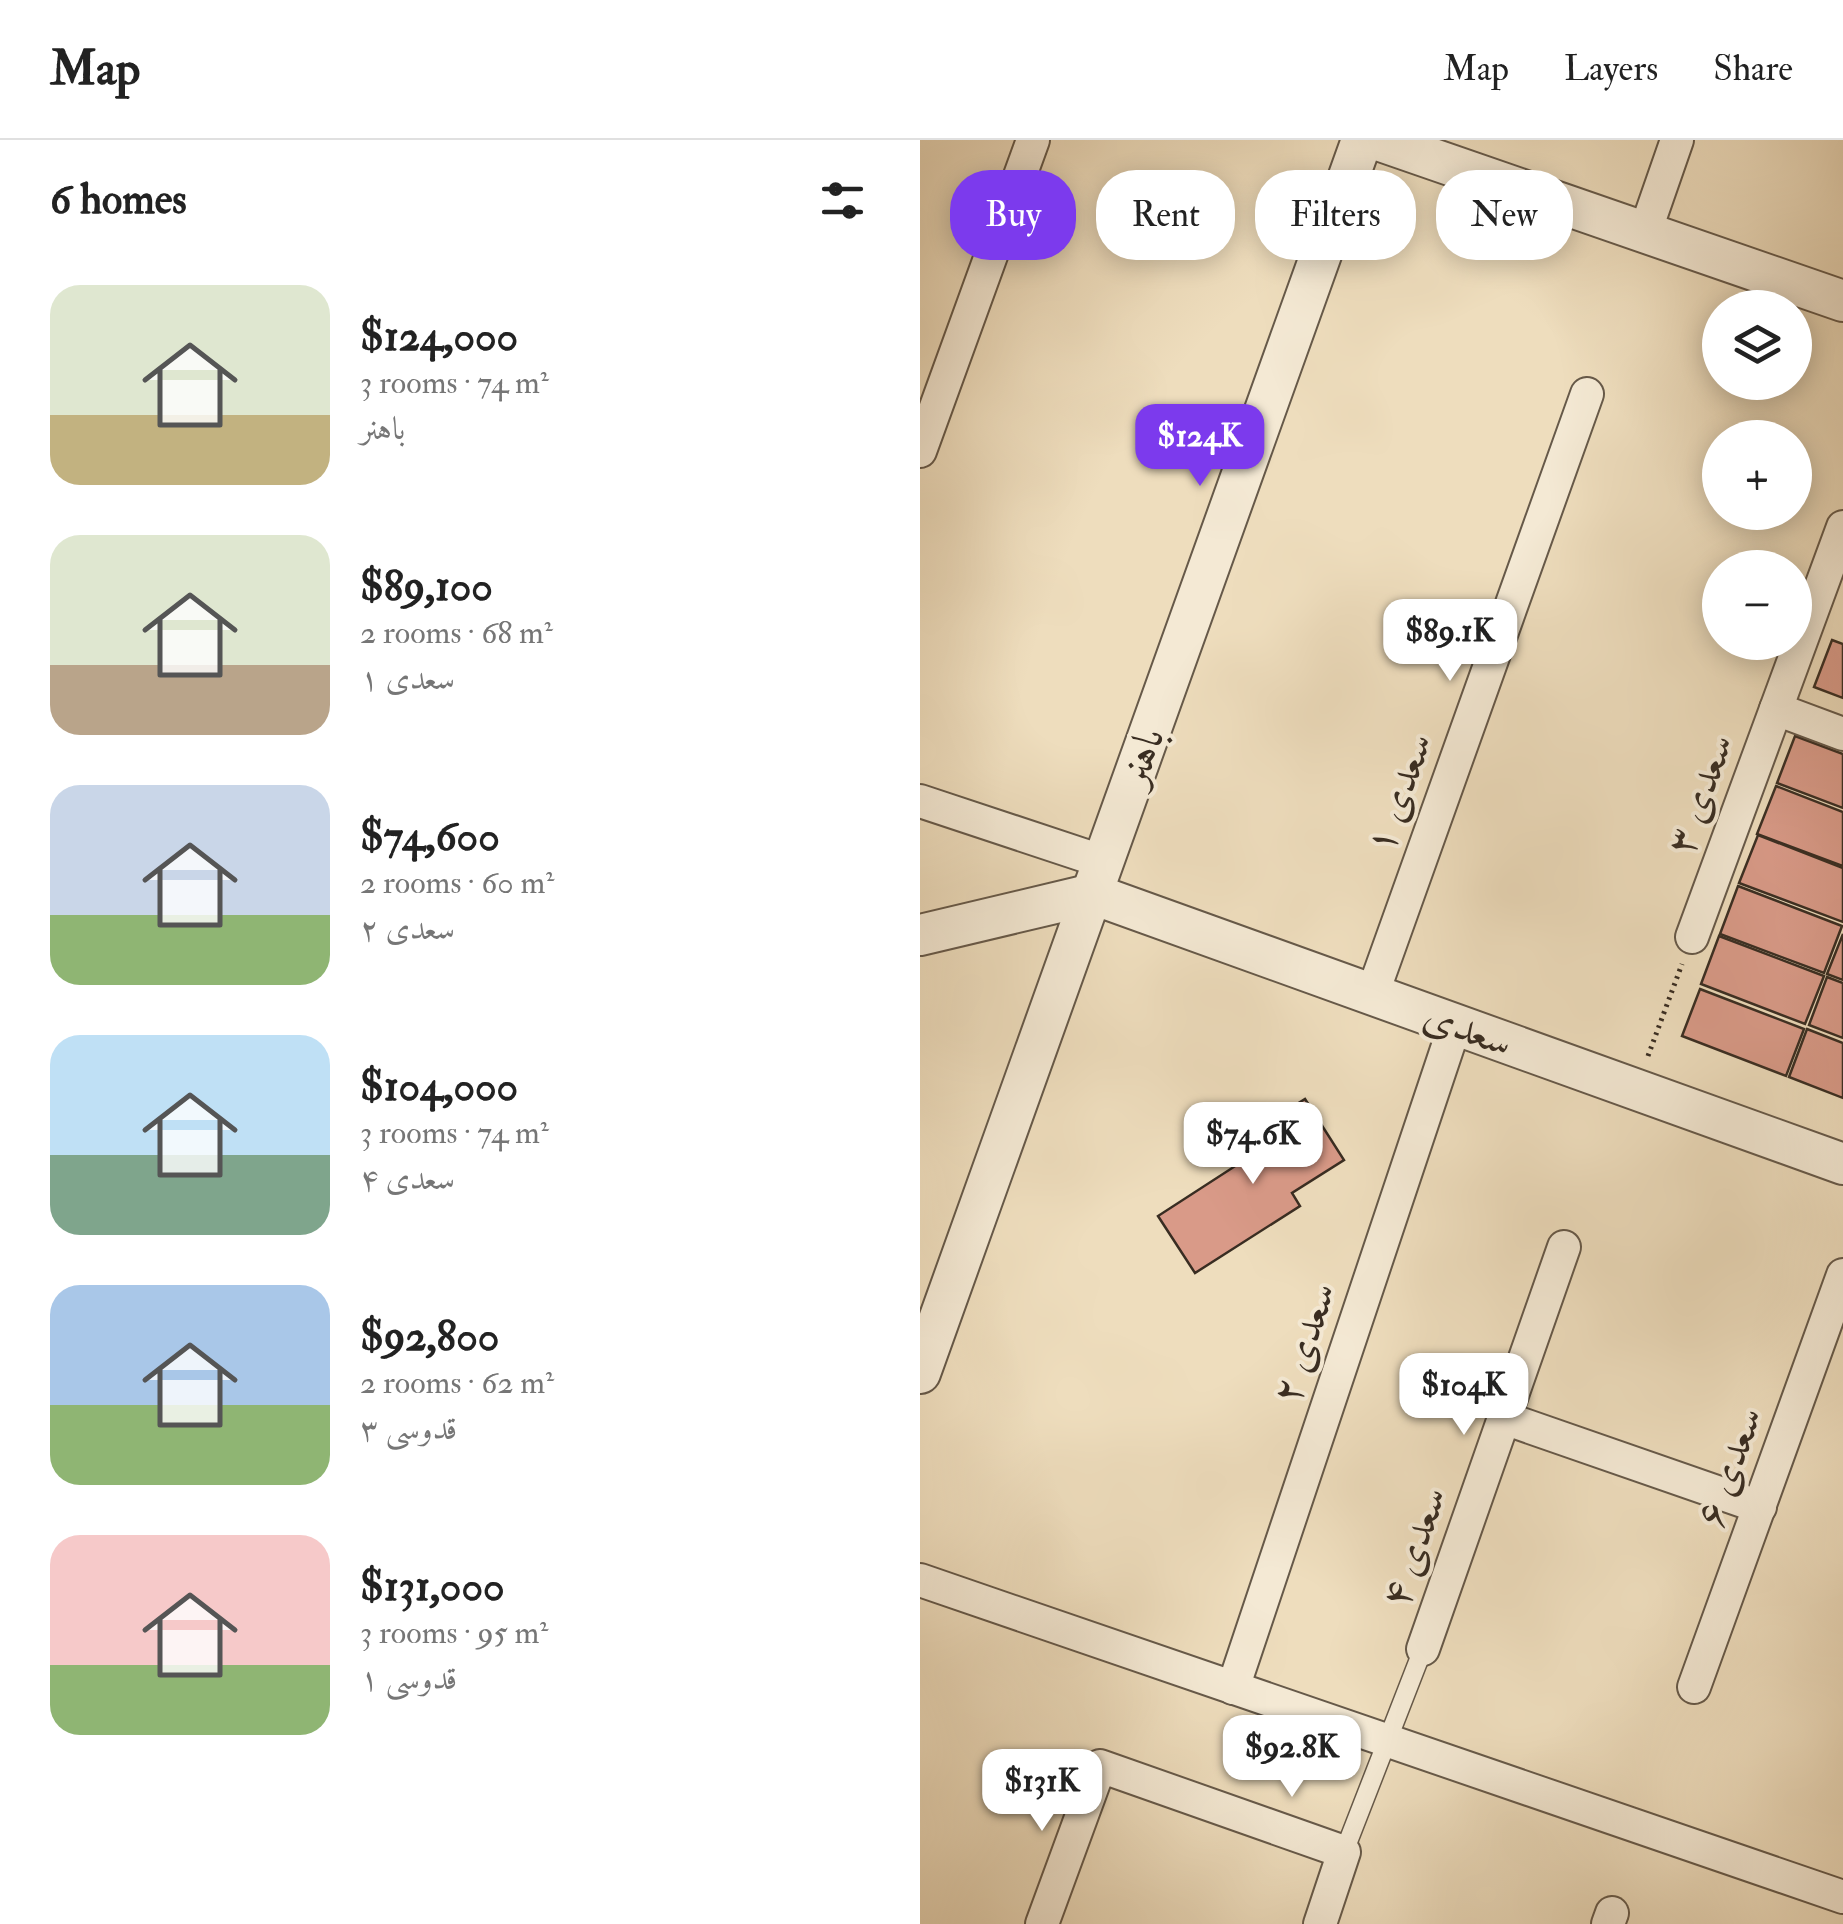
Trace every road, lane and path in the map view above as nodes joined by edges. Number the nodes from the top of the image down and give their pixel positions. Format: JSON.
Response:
{"nodes":[{"id":1,"x":1033,"y":140,"type":"edge"},
{"id":2,"x":1362,"y":140,"type":"edge"},
{"id":3,"x":1378,"y":140,"type":"edge"},
{"id":4,"x":1677,"y":140,"type":"edge"},
{"id":5,"x":1644,"y":234,"type":"junction"},
{"id":6,"x":1843,"y":302,"type":"edge"},
{"id":7,"x":1587,"y":394,"type":"dead end"},
{"id":8,"x":920,"y":451,"type":"edge"},
{"id":9,"x":1843,"y":527,"type":"edge"},
{"id":10,"x":1776,"y":709,"type":"junction"},
{"id":11,"x":1843,"y":734,"type":"edge"},
{"id":12,"x":920,"y":801,"type":"edge"},
{"id":13,"x":1098,"y":878,"type":"junction"},
{"id":14,"x":920,"y":935,"type":"edge"},
{"id":15,"x":1692,"y":937,"type":"joint"},
{"id":16,"x":1372,"y":995,"type":"junction"},
{"id":17,"x":1454,"y":1024,"type":"junction"},
{"id":18,"x":1635,"y":1089,"type":"junction"},
{"id":19,"x":1843,"y":1164,"type":"edge"},
{"id":20,"x":1564,"y":1247,"type":"dead end"},
{"id":21,"x":1843,"y":1275,"type":"edge"},
{"id":22,"x":920,"y":1373,"type":"edge"},
{"id":23,"x":1504,"y":1418,"type":"junction"},
{"id":24,"x":1760,"y":1507,"type":"junction"},
{"id":25,"x":920,"y":1580,"type":"edge"},
{"id":26,"x":1423,"y":1649,"type":"joint"},
{"id":27,"x":1694,"y":1687,"type":"dead end"},
{"id":28,"x":1234,"y":1688,"type":"junction"},
{"id":29,"x":1388,"y":1740,"type":"junction"},
{"id":30,"x":1344,"y":1852,"type":"junction"},
{"id":31,"x":1843,"y":1897,"type":"edge"},
{"id":32,"x":1042,"y":1924,"type":"edge"},
{"id":33,"x":1320,"y":1924,"type":"edge"}],
"edges":[{"from":1,"to":8,"type":"street"},
{"from":2,"to":13,"type":"street","name":"باهنر"},
{"from":3,"to":5,"type":"street"},
{"from":4,"to":5,"type":"street"},
{"from":5,"to":6,"type":"street"},
{"from":7,"to":16,"type":"street","name":"سعدی ۱"},
{"from":9,"to":10,"type":"street","name":"سعدی ۳"},
{"from":10,"to":11,"type":"street"},
{"from":10,"to":15,"type":"street","name":"سعدی ۳"},
{"from":12,"to":13,"type":"street"},
{"from":13,"to":14,"type":"street"},
{"from":13,"to":16,"type":"street","name":"سعدی"},
{"from":13,"to":22,"type":"street","name":"باهنر"},
{"from":15,"to":18,"type":"path"},
{"from":16,"to":17,"type":"street","name":"سعدی"},
{"from":17,"to":18,"type":"street","name":"سعدی"},
{"from":17,"to":28,"type":"street","name":"سعدی ۲"},
{"from":18,"to":19,"type":"street","name":"سعدی"},
{"from":20,"to":23,"type":"street","name":"سعدی ۴"},
{"from":21,"to":24,"type":"street","name":"سعدی ۶"},
{"from":23,"to":24,"type":"street"},
{"from":23,"to":26,"type":"street","name":"سعدی ۴"},
{"from":24,"to":27,"type":"street","name":"سعدی ۶"},
{"from":25,"to":28,"type":"street"},
{"from":26,"to":29,"type":"lane"},
{"from":28,"to":29,"type":"street"},
{"from":29,"to":30,"type":"lane"},
{"from":29,"to":31,"type":"street"},
{"from":30,"to":32,"type":"street"},
{"from":30,"to":33,"type":"street"}]}
